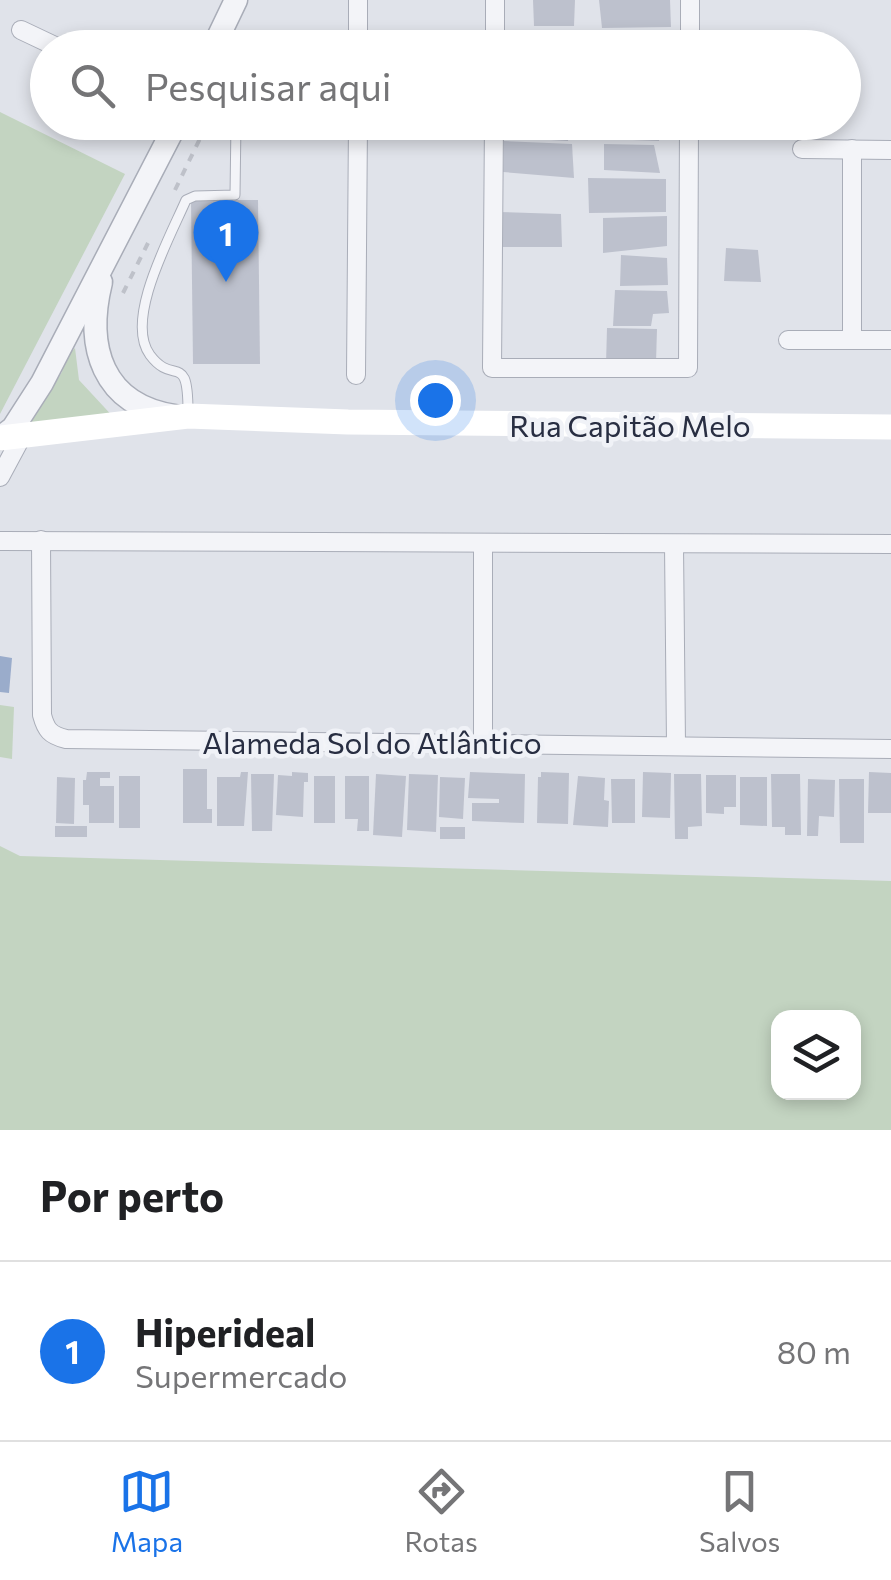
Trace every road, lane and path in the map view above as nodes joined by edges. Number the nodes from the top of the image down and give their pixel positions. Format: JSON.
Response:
{"nodes":[{"id":1,"x":236,"y":0,"type":"edge"},
{"id":2,"x":358,"y":0,"type":"edge"},
{"id":3,"x":495,"y":0,"type":"edge"},
{"id":4,"x":690,"y":0,"type":"edge"},
{"id":5,"x":21,"y":30,"type":"dead end"},
{"id":6,"x":222,"y":30,"type":"edge"},
{"id":7,"x":358,"y":30,"type":"edge"},
{"id":8,"x":495,"y":30,"type":"edge"},
{"id":9,"x":690,"y":30,"type":"edge"},
{"id":10,"x":30,"y":34,"type":"edge"},
{"id":11,"x":167,"y":140,"type":"edge"},
{"id":12,"x":236,"y":140,"type":"edge"},
{"id":13,"x":358,"y":140,"type":"edge"},
{"id":14,"x":494,"y":140,"type":"edge"},
{"id":15,"x":689,"y":140,"type":"edge"},
{"id":16,"x":802,"y":149,"type":"dead end"},
{"id":17,"x":852,"y":149,"type":"junction"},
{"id":18,"x":891,"y":150,"type":"edge"},
{"id":19,"x":106,"y":263,"type":"junction"},
{"id":20,"x":788,"y":340,"type":"dead end"},
{"id":21,"x":852,"y":340,"type":"junction"},
{"id":22,"x":891,"y":340,"type":"edge"},
{"id":23,"x":356,"y":375,"type":"dead end"},
{"id":24,"x":188,"y":416,"type":"junction"},
{"id":25,"x":891,"y":426,"type":"edge"},
{"id":26,"x":7,"y":437,"type":"edge"},
{"id":27,"x":0,"y":477,"type":"edge"},
{"id":28,"x":41,"y":540,"type":"junction"},
{"id":29,"x":0,"y":541,"type":"edge"},
{"id":30,"x":482,"y":544,"type":"junction"},
{"id":31,"x":891,"y":544,"type":"edge"},
{"id":32,"x":674,"y":545,"type":"junction"},
{"id":33,"x":483,"y":742,"type":"junction"},
{"id":34,"x":676,"y":745,"type":"junction"},
{"id":35,"x":891,"y":749,"type":"edge"}],
"edges":[{"from":1,"to":6,"type":"street"},
{"from":2,"to":7,"type":"street"},
{"from":3,"to":8,"type":"street"},
{"from":4,"to":9,"type":"street"},
{"from":5,"to":10,"type":"street"},
{"from":11,"to":19,"type":"street"},
{"from":12,"to":24,"type":"lane"},
{"from":13,"to":23,"type":"street"},
{"from":14,"to":15,"type":"street"},
{"from":16,"to":17,"type":"street"},
{"from":17,"to":18,"type":"street"},
{"from":17,"to":21,"type":"street"},
{"from":19,"to":24,"type":"street","name":"Rua Capitão Melo"},
{"from":19,"to":26,"type":"street"},
{"from":20,"to":21,"type":"street"},
{"from":21,"to":22,"type":"street"},
{"from":24,"to":25,"type":"main road","name":"Rua Capitão Melo"},
{"from":24,"to":26,"type":"main road","name":"Rua Capitão Melo"},
{"from":26,"to":27,"type":"street"},
{"from":28,"to":29,"type":"street"},
{"from":28,"to":30,"type":"street"},
{"from":28,"to":33,"type":"street","name":"Alameda Sol do Atlântico"},
{"from":30,"to":32,"type":"street"},
{"from":30,"to":33,"type":"street"},
{"from":31,"to":32,"type":"street"},
{"from":32,"to":34,"type":"street"},
{"from":33,"to":34,"type":"street","name":"Alameda Sol do Atlântico"},
{"from":34,"to":35,"type":"street","name":"Alameda Sol do Atlântico"}]}
